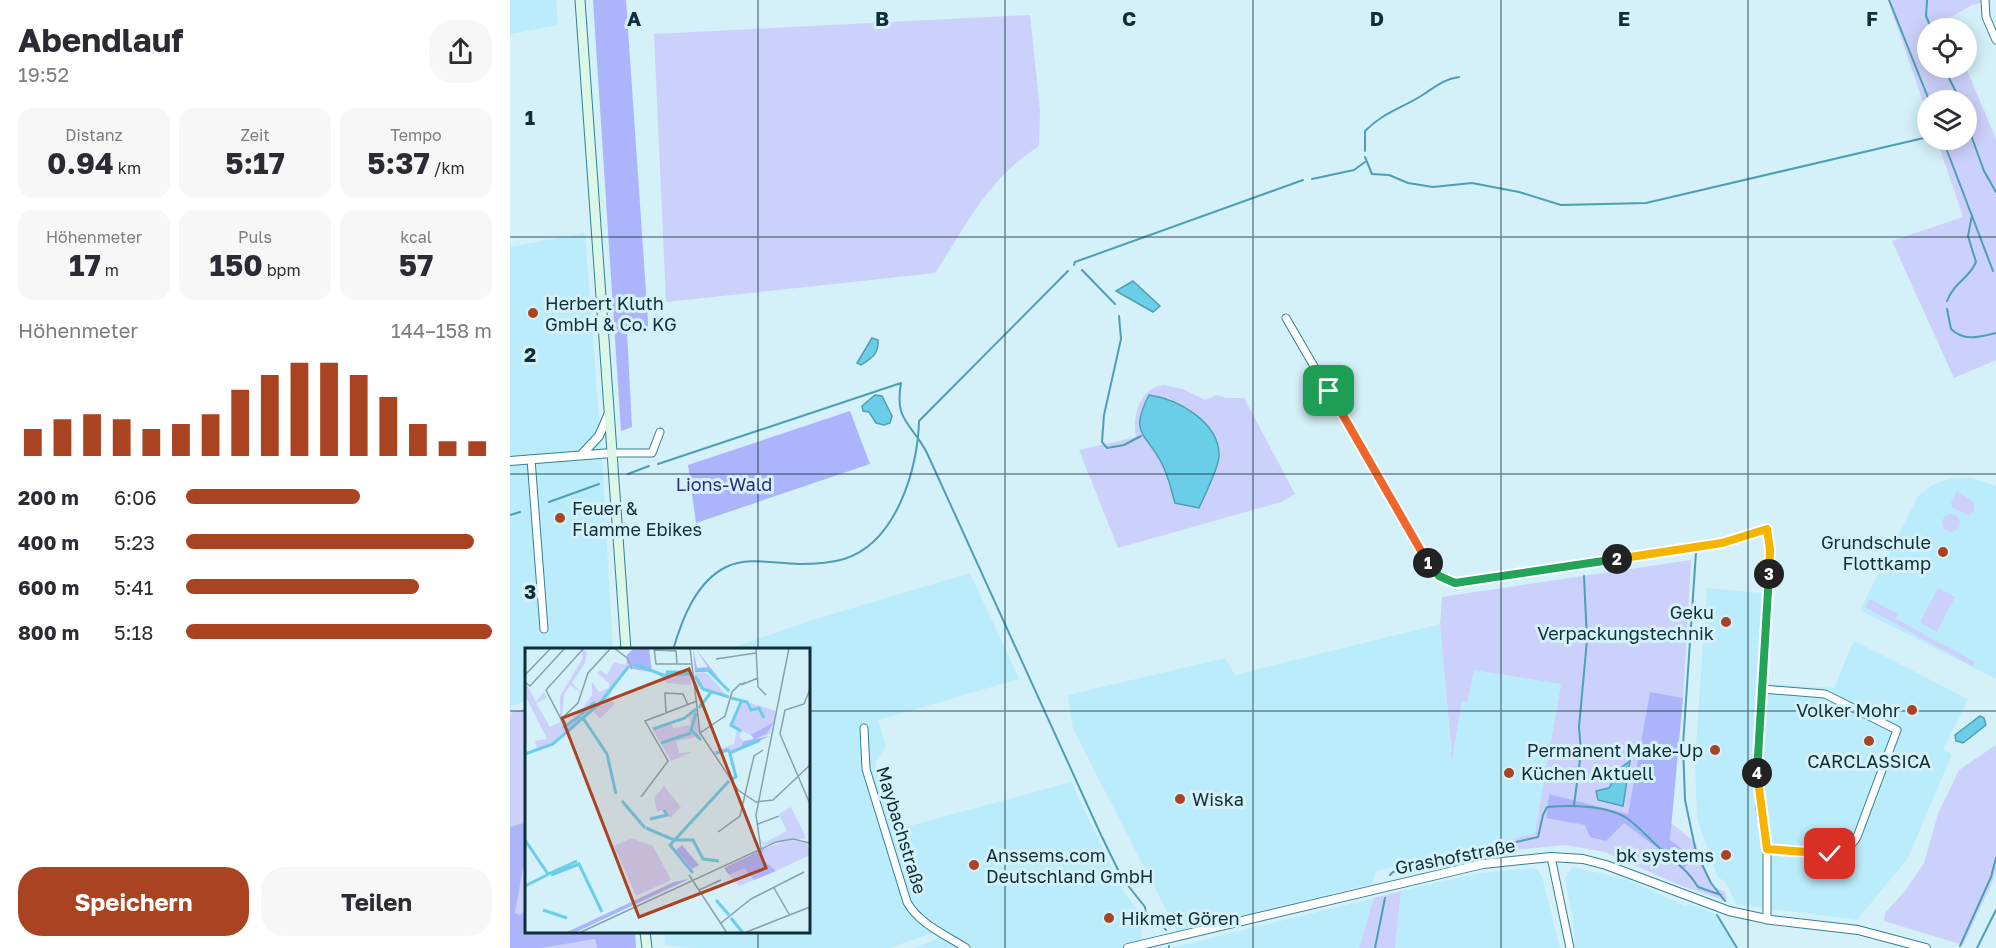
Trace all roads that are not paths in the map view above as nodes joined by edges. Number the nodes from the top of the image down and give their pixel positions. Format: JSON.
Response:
{"nodes":[{"id":1,"x":580,"y":0,"type":"edge"},
{"id":2,"x":1985,"y":0,"type":"edge"},
{"id":3,"x":1996,"y":40,"type":"edge"},
{"id":4,"x":1286,"y":318,"type":"dead end"},
{"id":5,"x":609,"y":413,"type":"junction"},
{"id":6,"x":660,"y":432,"type":"dead end"},
{"id":7,"x":612,"y":453,"type":"junction"},
{"id":8,"x":582,"y":454,"type":"junction"},
{"id":9,"x":531,"y":459,"type":"junction"},
{"id":10,"x":510,"y":461,"type":"edge"},
{"id":11,"x":544,"y":629,"type":"dead end"},
{"id":12,"x":626,"y":648,"type":"edge"},
{"id":13,"x":1762,"y":689,"type":"junction"},
{"id":14,"x":864,"y":728,"type":"dead end"},
{"id":15,"x":1767,"y":849,"type":"junction"},
{"id":16,"x":1551,"y":856,"type":"junction"},
{"id":17,"x":1767,"y":920,"type":"junction"},
{"id":18,"x":645,"y":933,"type":"edge"},
{"id":19,"x":646,"y":948,"type":"edge"},
{"id":20,"x":966,"y":948,"type":"edge"},
{"id":21,"x":1128,"y":948,"type":"edge"},
{"id":22,"x":1570,"y":948,"type":"edge"},
{"id":23,"x":1926,"y":948,"type":"edge"}],
"edges":[{"from":1,"to":5,"type":"main road"},
{"from":2,"to":3,"type":"street"},
{"from":4,"to":13,"type":"street"},
{"from":5,"to":7,"type":"main road"},
{"from":5,"to":8,"type":"street"},
{"from":6,"to":7,"type":"street"},
{"from":7,"to":8,"type":"street"},
{"from":7,"to":12,"type":"main road"},
{"from":8,"to":9,"type":"street"},
{"from":9,"to":10,"type":"street"},
{"from":9,"to":11,"type":"street"},
{"from":13,"to":15,"type":"street"},
{"from":13,"to":15,"type":"street"},
{"from":14,"to":20,"type":"street","name":"Maybachstraße"},
{"from":15,"to":17,"type":"street"},
{"from":16,"to":17,"type":"street","name":"Grashofstraße"},
{"from":16,"to":21,"type":"street","name":"Grashofstraße"},
{"from":16,"to":22,"type":"street"},
{"from":17,"to":23,"type":"street","name":"Grashofstraße"},
{"from":18,"to":19,"type":"main road"}]}
